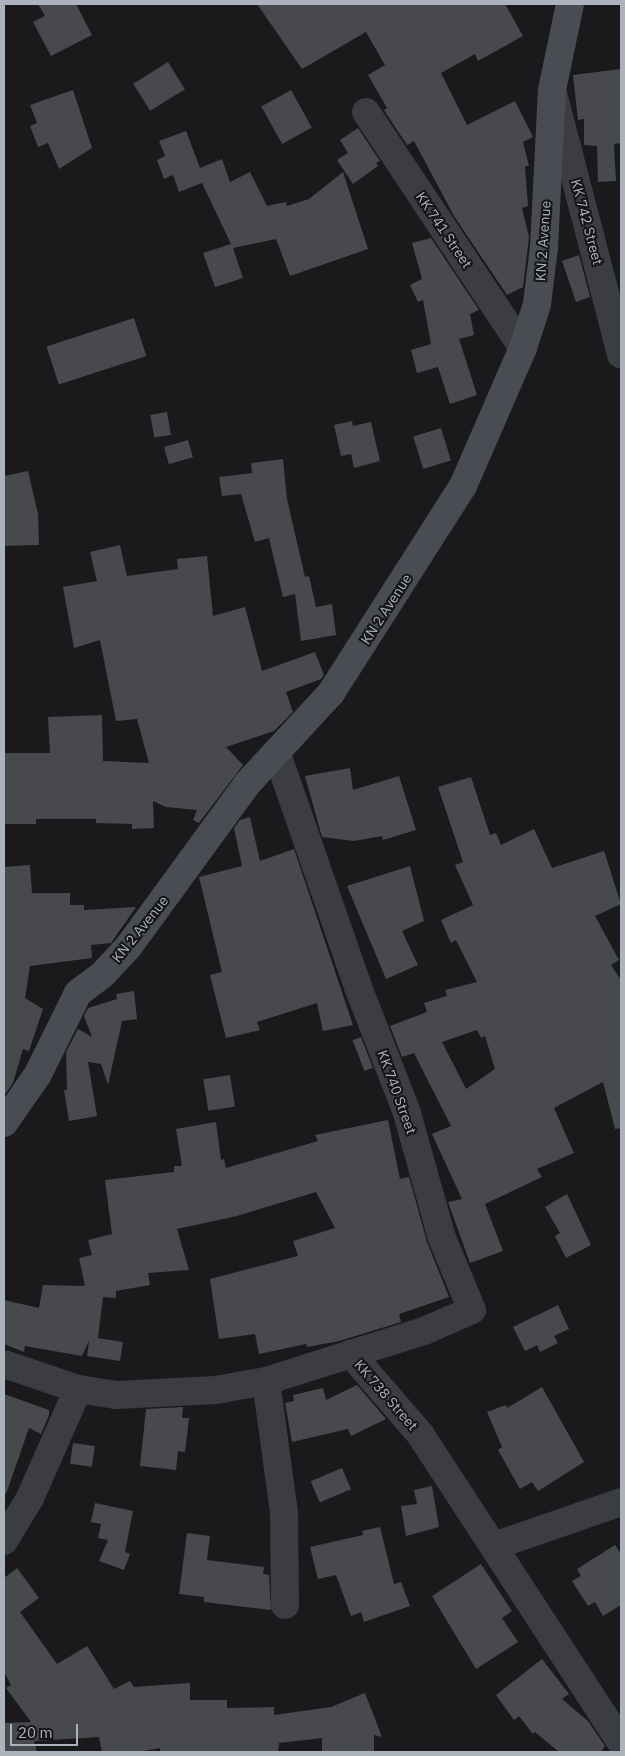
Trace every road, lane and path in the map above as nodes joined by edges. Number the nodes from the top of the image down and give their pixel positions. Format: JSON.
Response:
{"nodes":[{"id":1,"x":570,"y":4,"type":"edge"},
{"id":2,"x":552,"y":90,"type":"junction"},
{"id":3,"x":366,"y":112,"type":"dead end"},
{"id":4,"x":522,"y":348,"type":"junction"},
{"id":5,"x":621,"y":354,"type":"edge"},
{"id":6,"x":277,"y":754,"type":"junction"},
{"id":7,"x":4,"y":1123,"type":"edge"},
{"id":8,"x":351,"y":1354,"type":"junction"},
{"id":9,"x":4,"y":1364,"type":"edge"},
{"id":10,"x":266,"y":1381,"type":"junction"},
{"id":11,"x":78,"y":1389,"type":"junction"},
{"id":12,"x":621,"y":1502,"type":"edge"},
{"id":13,"x":4,"y":1541,"type":"edge"},
{"id":14,"x":494,"y":1546,"type":"junction"},
{"id":15,"x":285,"y":1605,"type":"dead end"},
{"id":16,"x":621,"y":1742,"type":"edge"}],
"edges":[{"from":1,"to":2,"type":"street","name":"KN 2 Avenue"},
{"from":2,"to":4,"type":"street","name":"KN 2 Avenue"},
{"from":2,"to":5,"type":"street","name":"KK 742 Street"},
{"from":3,"to":4,"type":"street","name":"KK 741 Street"},
{"from":4,"to":6,"type":"street","name":"KN 2 Avenue"},
{"from":6,"to":7,"type":"street","name":"KN 2 Avenue"},
{"from":6,"to":8,"type":"street","name":"KK 740 Street"},
{"from":8,"to":10,"type":"street","name":"KK 738 Street"},
{"from":8,"to":14,"type":"street","name":"KK 738 Street"},
{"from":9,"to":11,"type":"street","name":"KK 738 Street"},
{"from":10,"to":11,"type":"street","name":"KK 738 Street"},
{"from":10,"to":15,"type":"street"},
{"from":11,"to":13,"type":"street"},
{"from":12,"to":14,"type":"street"},
{"from":14,"to":16,"type":"street","name":"KK 738 Street"}]}
